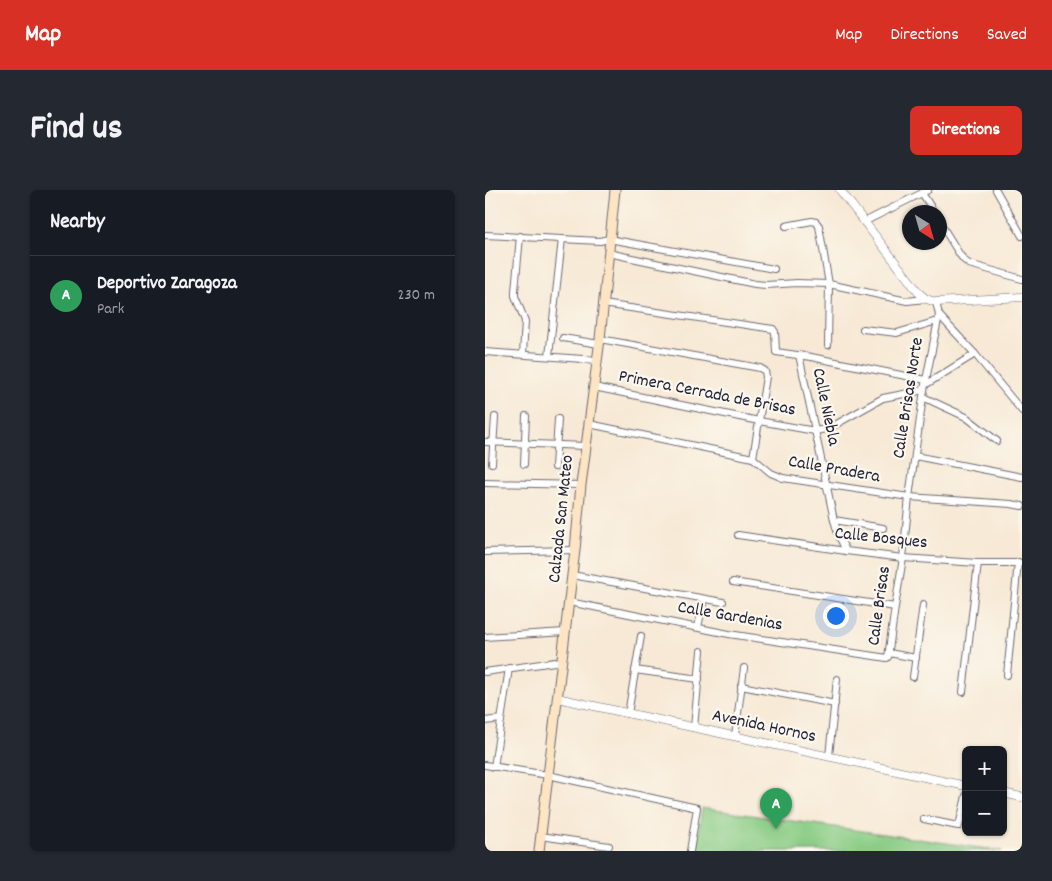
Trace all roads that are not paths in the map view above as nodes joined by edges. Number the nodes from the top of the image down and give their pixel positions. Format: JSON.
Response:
{"nodes":[{"id":1,"x":615,"y":190,"type":"edge"},
{"id":2,"x":840,"y":190,"type":"edge"},
{"id":3,"x":996,"y":190,"type":"edge"},
{"id":4,"x":925,"y":191,"type":"edge"},
{"id":5,"x":931,"y":205,"type":"edge"},
{"id":6,"x":863,"y":222,"type":"junction"},
{"id":7,"x":786,"y":226,"type":"dead end"},
{"id":8,"x":1021,"y":232,"type":"edge"},
{"id":9,"x":947,"y":234,"type":"edge"},
{"id":10,"x":485,"y":235,"type":"edge"},
{"id":11,"x":520,"y":236,"type":"junction"},
{"id":12,"x":562,"y":239,"type":"junction"},
{"id":13,"x":609,"y":239,"type":"junction"},
{"id":14,"x":608,"y":253,"type":"junction"},
{"id":15,"x":774,"y":269,"type":"dead end"},
{"id":16,"x":1022,"y":279,"type":"edge"},
{"id":17,"x":829,"y":284,"type":"junction"},
{"id":18,"x":1021,"y":298,"type":"edge"},
{"id":19,"x":926,"y":299,"type":"junction"},
{"id":20,"x":937,"y":302,"type":"junction"},
{"id":21,"x":603,"y":304,"type":"junction"},
{"id":22,"x":938,"y":318,"type":"junction"},
{"id":23,"x":863,"y":329,"type":"dead end"},
{"id":24,"x":563,"y":338,"type":"dead end"},
{"id":25,"x":599,"y":341,"type":"junction"},
{"id":26,"x":827,"y":345,"type":"dead end"},
{"id":27,"x":485,"y":352,"type":"edge"},
{"id":28,"x":523,"y":354,"type":"junction"},
{"id":29,"x":975,"y":354,"type":"junction"},
{"id":30,"x":799,"y":355,"type":"junction"},
{"id":31,"x":549,"y":356,"type":"junction"},
{"id":32,"x":597,"y":360,"type":"junction"},
{"id":33,"x":594,"y":387,"type":"junction"},
{"id":34,"x":924,"y":388,"type":"junction"},
{"id":35,"x":1022,"y":411,"type":"edge"},
{"id":36,"x":526,"y":416,"type":"dead end"},
{"id":37,"x":495,"y":417,"type":"dead end"},
{"id":38,"x":559,"y":419,"type":"dead end"},
{"id":39,"x":759,"y":421,"type":"junction"},
{"id":40,"x":589,"y":424,"type":"junction"},
{"id":41,"x":815,"y":431,"type":"junction"},
{"id":42,"x":997,"y":441,"type":"dead end"},
{"id":43,"x":485,"y":442,"type":"edge"},
{"id":44,"x":494,"y":442,"type":"junction"},
{"id":45,"x":525,"y":444,"type":"junction"},
{"id":46,"x":556,"y":445,"type":"junction"},
{"id":47,"x":586,"y":446,"type":"junction"},
{"id":48,"x":915,"y":456,"type":"junction"},
{"id":49,"x":753,"y":458,"type":"junction"},
{"id":50,"x":492,"y":463,"type":"dead end"},
{"id":51,"x":524,"y":464,"type":"dead end"},
{"id":52,"x":555,"y":467,"type":"dead end"},
{"id":53,"x":1022,"y":477,"type":"edge"},
{"id":54,"x":485,"y":484,"type":"edge"},
{"id":55,"x":827,"y":485,"type":"junction"},
{"id":56,"x":581,"y":486,"type":"junction"},
{"id":57,"x":909,"y":498,"type":"junction"},
{"id":58,"x":1022,"y":506,"type":"edge"},
{"id":59,"x":834,"y":520,"type":"junction"},
{"id":60,"x":883,"y":528,"type":"dead end"},
{"id":61,"x":739,"y":535,"type":"dead end"},
{"id":62,"x":575,"y":550,"type":"junction"},
{"id":63,"x":845,"y":551,"type":"junction"},
{"id":64,"x":485,"y":552,"type":"edge"},
{"id":65,"x":903,"y":558,"type":"junction"},
{"id":66,"x":978,"y":563,"type":"junction"},
{"id":67,"x":1020,"y":563,"type":"edge"},
{"id":68,"x":572,"y":575,"type":"junction"},
{"id":69,"x":733,"y":582,"type":"dead end"},
{"id":70,"x":703,"y":599,"type":"junction"},
{"id":71,"x":569,"y":602,"type":"junction"},
{"id":72,"x":723,"y":602,"type":"dead end"},
{"id":73,"x":923,"y":605,"type":"dead end"},
{"id":74,"x":895,"y":607,"type":"junction"},
{"id":75,"x":698,"y":627,"type":"junction"},
{"id":76,"x":565,"y":632,"type":"junction"},
{"id":77,"x":641,"y":636,"type":"dead end"},
{"id":78,"x":485,"y":637,"type":"edge"},
{"id":79,"x":701,"y":651,"type":"dead end"},
{"id":80,"x":888,"y":655,"type":"junction"},
{"id":81,"x":916,"y":658,"type":"junction"},
{"id":82,"x":562,"y":661,"type":"junction"},
{"id":83,"x":509,"y":668,"type":"junction"},
{"id":84,"x":744,"y":668,"type":"dead end"},
{"id":85,"x":635,"y":670,"type":"junction"},
{"id":86,"x":485,"y":672,"type":"edge"},
{"id":87,"x":1007,"y":675,"type":"dead end"},
{"id":88,"x":913,"y":677,"type":"dead end"},
{"id":89,"x":699,"y":679,"type":"junction"},
{"id":90,"x":837,"y":679,"type":"dead end"},
{"id":91,"x":741,"y":686,"type":"junction"},
{"id":92,"x":963,"y":692,"type":"dead end"},
{"id":93,"x":557,"y":698,"type":"junction"},
{"id":94,"x":835,"y":704,"type":"junction"},
{"id":95,"x":628,"y":714,"type":"junction"},
{"id":96,"x":501,"y":718,"type":"junction"},
{"id":97,"x":485,"y":721,"type":"edge"},
{"id":98,"x":694,"y":728,"type":"junction"},
{"id":99,"x":735,"y":736,"type":"junction"},
{"id":100,"x":829,"y":756,"type":"junction"},
{"id":101,"x":485,"y":765,"type":"edge"},
{"id":102,"x":493,"y":767,"type":"junction"},
{"id":103,"x":548,"y":775,"type":"junction"},
{"id":104,"x":962,"y":785,"type":"edge"},
{"id":105,"x":1022,"y":792,"type":"edge"},
{"id":106,"x":1007,"y":795,"type":"edge"},
{"id":107,"x":1022,"y":798,"type":"edge"},
{"id":108,"x":962,"y":813,"type":"edge"},
{"id":109,"x":924,"y":819,"type":"dead end"},
{"id":110,"x":541,"y":836,"type":"junction"},
{"id":111,"x":609,"y":846,"type":"dead end"},
{"id":112,"x":539,"y":851,"type":"edge"},
{"id":113,"x":690,"y":851,"type":"edge"}],
"edges":[{"from":1,"to":13,"type":"main road","name":"Calzada San Mateo"},
{"from":2,"to":6,"type":"street"},
{"from":3,"to":8,"type":"street"},
{"from":4,"to":5,"type":"street"},
{"from":4,"to":6,"type":"street"},
{"from":6,"to":19,"type":"street"},
{"from":7,"to":17,"type":"street"},
{"from":9,"to":16,"type":"street"},
{"from":10,"to":11,"type":"street"},
{"from":11,"to":12,"type":"street"},
{"from":11,"to":28,"type":"street"},
{"from":12,"to":13,"type":"street"},
{"from":12,"to":31,"type":"street"},
{"from":13,"to":14,"type":"main road","name":"Calzada San Mateo"},
{"from":13,"to":15,"type":"street"},
{"from":14,"to":17,"type":"street"},
{"from":14,"to":21,"type":"main road","name":"Calzada San Mateo"},
{"from":17,"to":19,"type":"street"},
{"from":17,"to":26,"type":"street"},
{"from":18,"to":20,"type":"street"},
{"from":19,"to":20,"type":"street"},
{"from":20,"to":22,"type":"street","name":"Calle Brisas Norte"},
{"from":21,"to":25,"type":"main road","name":"Calzada San Mateo"},
{"from":21,"to":30,"type":"street"},
{"from":22,"to":23,"type":"street"},
{"from":22,"to":29,"type":"street"},
{"from":22,"to":34,"type":"street","name":"Calle Brisas Norte"},
{"from":24,"to":25,"type":"street"},
{"from":25,"to":32,"type":"main road","name":"Calzada San Mateo"},
{"from":25,"to":39,"type":"street"},
{"from":27,"to":28,"type":"street"},
{"from":28,"to":31,"type":"street"},
{"from":29,"to":34,"type":"street"},
{"from":29,"to":35,"type":"street"},
{"from":30,"to":34,"type":"street"},
{"from":30,"to":41,"type":"street","name":"Calle Niebla"},
{"from":31,"to":32,"type":"street"},
{"from":32,"to":33,"type":"main road","name":"Calzada San Mateo"},
{"from":33,"to":39,"type":"street","name":"Primera Cerrada de Brisas"},
{"from":33,"to":40,"type":"main road","name":"Calzada San Mateo"},
{"from":34,"to":41,"type":"street"},
{"from":34,"to":42,"type":"street"},
{"from":34,"to":48,"type":"street","name":"Calle Brisas Norte"},
{"from":36,"to":45,"type":"street"},
{"from":37,"to":44,"type":"street"},
{"from":38,"to":46,"type":"street"},
{"from":39,"to":41,"type":"street","name":"Primera Cerrada de Brisas"},
{"from":39,"to":49,"type":"street"},
{"from":40,"to":47,"type":"main road","name":"Calzada San Mateo"},
{"from":40,"to":49,"type":"street","name":"Calle Pradera"},
{"from":41,"to":55,"type":"street","name":"Calle Niebla"},
{"from":43,"to":44,"type":"street"},
{"from":44,"to":45,"type":"street"},
{"from":44,"to":50,"type":"street"},
{"from":45,"to":46,"type":"street"},
{"from":45,"to":51,"type":"street"},
{"from":46,"to":47,"type":"street"},
{"from":46,"to":52,"type":"street"},
{"from":47,"to":56,"type":"main road","name":"Calzada San Mateo"},
{"from":48,"to":53,"type":"street"},
{"from":48,"to":57,"type":"street","name":"Calle Brisas Norte"},
{"from":49,"to":55,"type":"street","name":"Calle Pradera"},
{"from":54,"to":56,"type":"street"},
{"from":55,"to":57,"type":"street","name":"Calle Pradera"},
{"from":55,"to":59,"type":"street","name":"Calle Niebla"},
{"from":56,"to":62,"type":"main road","name":"Calzada San Mateo"},
{"from":57,"to":58,"type":"street","name":"Calle Pradera"},
{"from":57,"to":65,"type":"street","name":"Calle Brisas Norte"},
{"from":59,"to":60,"type":"street"},
{"from":59,"to":63,"type":"street","name":"Calle Niebla"},
{"from":61,"to":63,"type":"street","name":"Calle Bosques"},
{"from":62,"to":64,"type":"street"},
{"from":62,"to":68,"type":"main road","name":"Calzada San Mateo"},
{"from":63,"to":65,"type":"street","name":"Calle Bosques"},
{"from":65,"to":66,"type":"street","name":"Calle Bosques"},
{"from":65,"to":74,"type":"street","name":"Calle Brisas"},
{"from":66,"to":67,"type":"street","name":"Calle Bosques"},
{"from":66,"to":92,"type":"street"},
{"from":67,"to":87,"type":"street"},
{"from":68,"to":70,"type":"street"},
{"from":68,"to":71,"type":"main road","name":"Calzada San Mateo"},
{"from":69,"to":74,"type":"street"},
{"from":70,"to":72,"type":"street"},
{"from":70,"to":75,"type":"street"},
{"from":71,"to":75,"type":"street","name":"Calle Gardenias"},
{"from":71,"to":76,"type":"main road","name":"Calzada San Mateo"},
{"from":73,"to":81,"type":"street"},
{"from":74,"to":80,"type":"street","name":"Calle Brisas"},
{"from":75,"to":80,"type":"street","name":"Calle Gardenias"},
{"from":76,"to":78,"type":"street"},
{"from":76,"to":82,"type":"main road","name":"Calzada San Mateo"},
{"from":77,"to":85,"type":"street"},
{"from":79,"to":89,"type":"street"},
{"from":80,"to":81,"type":"street","name":"Calle Gardenias"},
{"from":81,"to":88,"type":"street"},
{"from":82,"to":83,"type":"street"},
{"from":82,"to":93,"type":"main road","name":"Calzada San Mateo"},
{"from":83,"to":86,"type":"street"},
{"from":83,"to":96,"type":"street"},
{"from":84,"to":91,"type":"street"},
{"from":85,"to":89,"type":"street"},
{"from":85,"to":95,"type":"street"},
{"from":89,"to":98,"type":"street"},
{"from":90,"to":94,"type":"street"},
{"from":91,"to":94,"type":"street"},
{"from":91,"to":99,"type":"street"},
{"from":93,"to":95,"type":"street","name":"Avenida Hornos"},
{"from":93,"to":103,"type":"main road","name":"Calzada San Mateo"},
{"from":94,"to":100,"type":"street"},
{"from":95,"to":98,"type":"street","name":"Avenida Hornos"},
{"from":96,"to":97,"type":"street"},
{"from":96,"to":102,"type":"street"},
{"from":98,"to":99,"type":"street","name":"Avenida Hornos"},
{"from":99,"to":100,"type":"street","name":"Avenida Hornos"},
{"from":100,"to":104,"type":"street","name":"Avenida Hornos"},
{"from":101,"to":102,"type":"street"},
{"from":102,"to":103,"type":"street"},
{"from":103,"to":110,"type":"main road","name":"Calzada San Mateo"},
{"from":103,"to":113,"type":"street"},
{"from":105,"to":107,"type":"street"},
{"from":106,"to":107,"type":"street"},
{"from":108,"to":109,"type":"street"},
{"from":110,"to":111,"type":"street"},
{"from":110,"to":112,"type":"main road","name":"Calzada San Mateo"}]}
